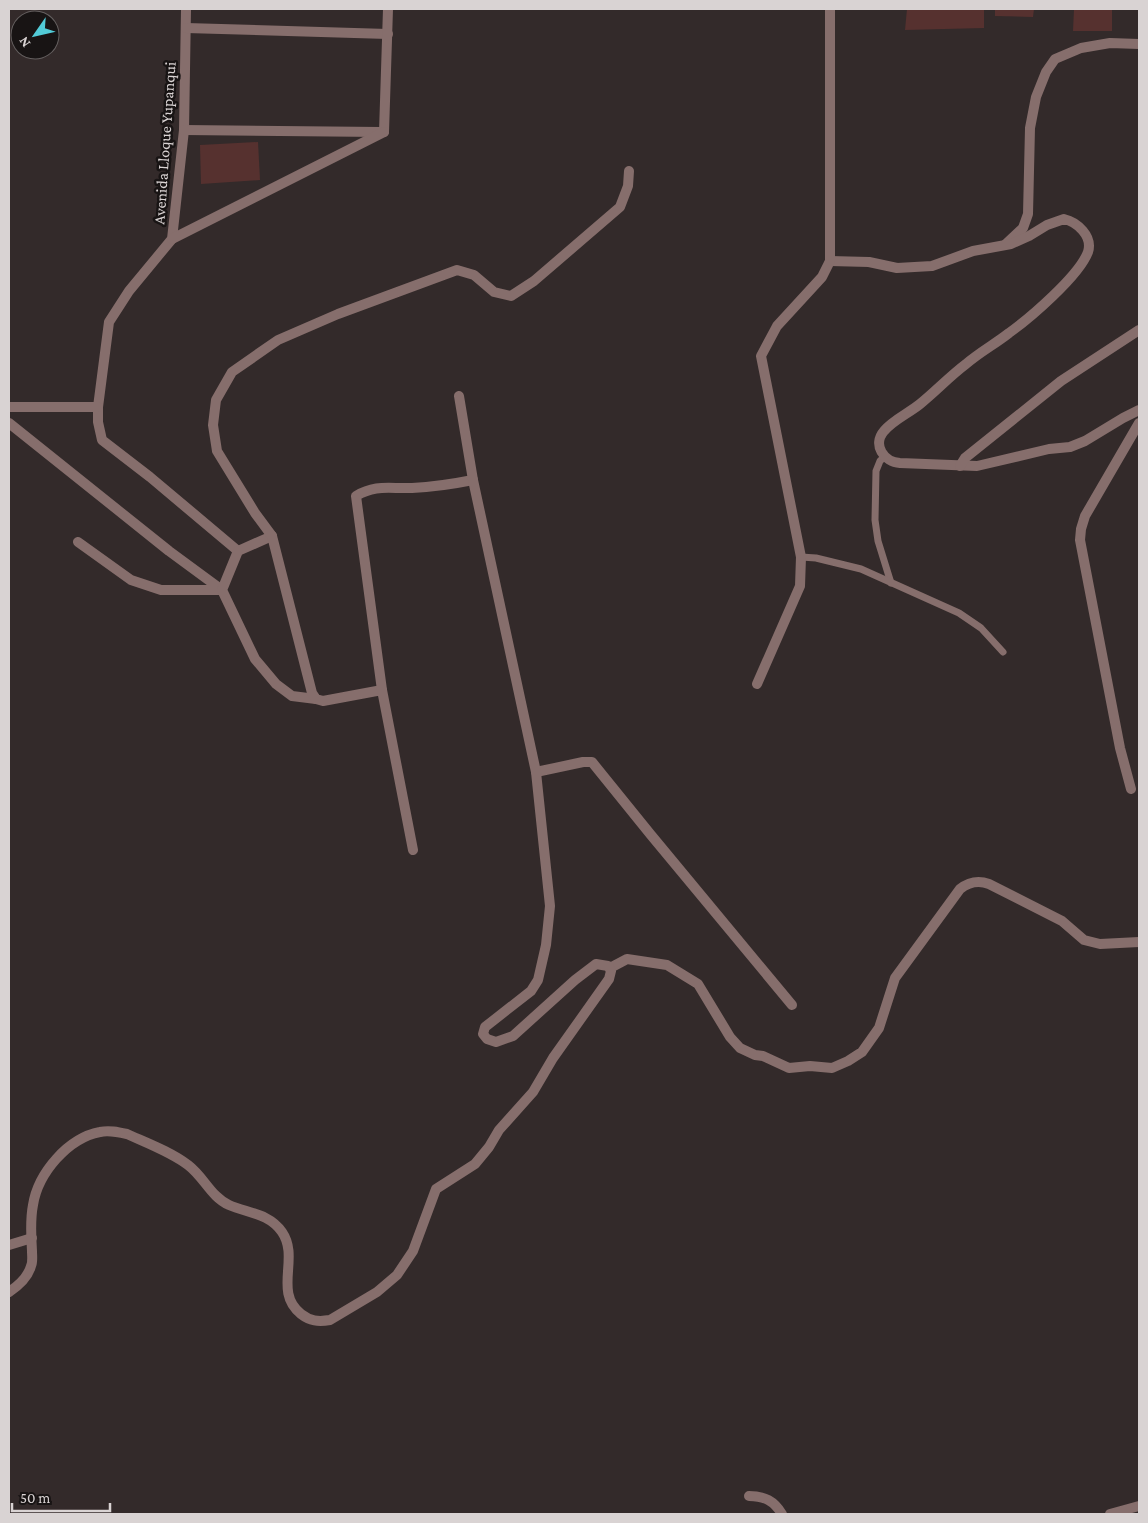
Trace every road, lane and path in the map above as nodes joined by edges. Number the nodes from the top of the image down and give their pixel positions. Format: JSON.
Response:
{"nodes":[{"id":1,"x":186,"y":9,"type":"edge"},
{"id":2,"x":388,"y":9,"type":"edge"},
{"id":3,"x":830,"y":9,"type":"edge"},
{"id":4,"x":186,"y":28,"type":"junction"},
{"id":5,"x":388,"y":34,"type":"junction"},
{"id":6,"x":1139,"y":44,"type":"edge"},
{"id":7,"x":184,"y":130,"type":"junction"},
{"id":8,"x":384,"y":132,"type":"junction"},
{"id":9,"x":629,"y":171,"type":"dead end"},
{"id":10,"x":172,"y":239,"type":"junction"},
{"id":11,"x":1004,"y":246,"type":"junction"},
{"id":12,"x":830,"y":261,"type":"junction"},
{"id":13,"x":1139,"y":330,"type":"edge"},
{"id":14,"x":459,"y":396,"type":"dead end"},
{"id":15,"x":9,"y":407,"type":"edge"},
{"id":16,"x":98,"y":407,"type":"junction"},
{"id":17,"x":1139,"y":410,"type":"edge"},
{"id":18,"x":9,"y":423,"type":"edge"},
{"id":19,"x":1139,"y":423,"type":"edge"},
{"id":20,"x":884,"y":457,"type":"junction"},
{"id":21,"x":960,"y":466,"type":"junction"},
{"id":22,"x":473,"y":480,"type":"junction"},
{"id":23,"x":272,"y":536,"type":"junction"},
{"id":24,"x":78,"y":542,"type":"dead end"},
{"id":25,"x":238,"y":551,"type":"junction"},
{"id":26,"x":801,"y":557,"type":"junction"},
{"id":27,"x":891,"y":583,"type":"junction"},
{"id":28,"x":222,"y":590,"type":"junction"},
{"id":29,"x":1003,"y":652,"type":"dead end"},
{"id":30,"x":757,"y":684,"type":"dead end"},
{"id":31,"x":382,"y":690,"type":"junction"},
{"id":32,"x":316,"y":699,"type":"junction"},
{"id":33,"x":536,"y":772,"type":"junction"},
{"id":34,"x":1131,"y":790,"type":"dead end"},
{"id":35,"x":413,"y":850,"type":"dead end"},
{"id":36,"x":1139,"y":942,"type":"edge"},
{"id":37,"x":610,"y":968,"type":"junction"},
{"id":38,"x":792,"y":1005,"type":"dead end"},
{"id":39,"x":32,"y":1238,"type":"junction"},
{"id":40,"x":9,"y":1245,"type":"edge"},
{"id":41,"x":9,"y":1292,"type":"edge"},
{"id":42,"x":749,"y":1496,"type":"dead end"},
{"id":43,"x":1139,"y":1506,"type":"edge"},
{"id":44,"x":782,"y":1514,"type":"edge"},
{"id":45,"x":1110,"y":1514,"type":"edge"}],
"edges":[{"from":1,"to":4,"type":"street","name":"Avenida Lloque Yupanqui"},
{"from":2,"to":5,"type":"street"},
{"from":3,"to":12,"type":"street"},
{"from":4,"to":5,"type":"street"},
{"from":4,"to":7,"type":"street","name":"Avenida Lloque Yupanqui"},
{"from":5,"to":8,"type":"street"},
{"from":6,"to":11,"type":"street"},
{"from":7,"to":8,"type":"street"},
{"from":7,"to":10,"type":"street","name":"Avenida Lloque Yupanqui"},
{"from":8,"to":10,"type":"street"},
{"from":9,"to":23,"type":"street"},
{"from":10,"to":16,"type":"street","name":"Avenida Lloque Yupanqui"},
{"from":11,"to":12,"type":"street"},
{"from":11,"to":20,"type":"street"},
{"from":12,"to":26,"type":"street"},
{"from":13,"to":21,"type":"street"},
{"from":14,"to":22,"type":"street"},
{"from":15,"to":16,"type":"street"},
{"from":16,"to":25,"type":"street","name":"Avenida Lloque Yupanqui"},
{"from":17,"to":21,"type":"street"},
{"from":18,"to":28,"type":"street"},
{"from":19,"to":34,"type":"street"},
{"from":20,"to":21,"type":"street"},
{"from":20,"to":27,"type":"lane"},
{"from":22,"to":31,"type":"street"},
{"from":22,"to":33,"type":"street"},
{"from":23,"to":25,"type":"street"},
{"from":23,"to":32,"type":"street"},
{"from":24,"to":28,"type":"street"},
{"from":25,"to":28,"type":"street"},
{"from":26,"to":27,"type":"lane"},
{"from":26,"to":30,"type":"street"},
{"from":27,"to":29,"type":"lane"},
{"from":28,"to":32,"type":"street"},
{"from":31,"to":32,"type":"street"},
{"from":31,"to":35,"type":"street"},
{"from":33,"to":37,"type":"street"},
{"from":33,"to":38,"type":"street"},
{"from":36,"to":37,"type":"street"},
{"from":37,"to":39,"type":"street"},
{"from":39,"to":40,"type":"street"},
{"from":39,"to":41,"type":"street"},
{"from":42,"to":44,"type":"street"},
{"from":43,"to":45,"type":"street"}]}
